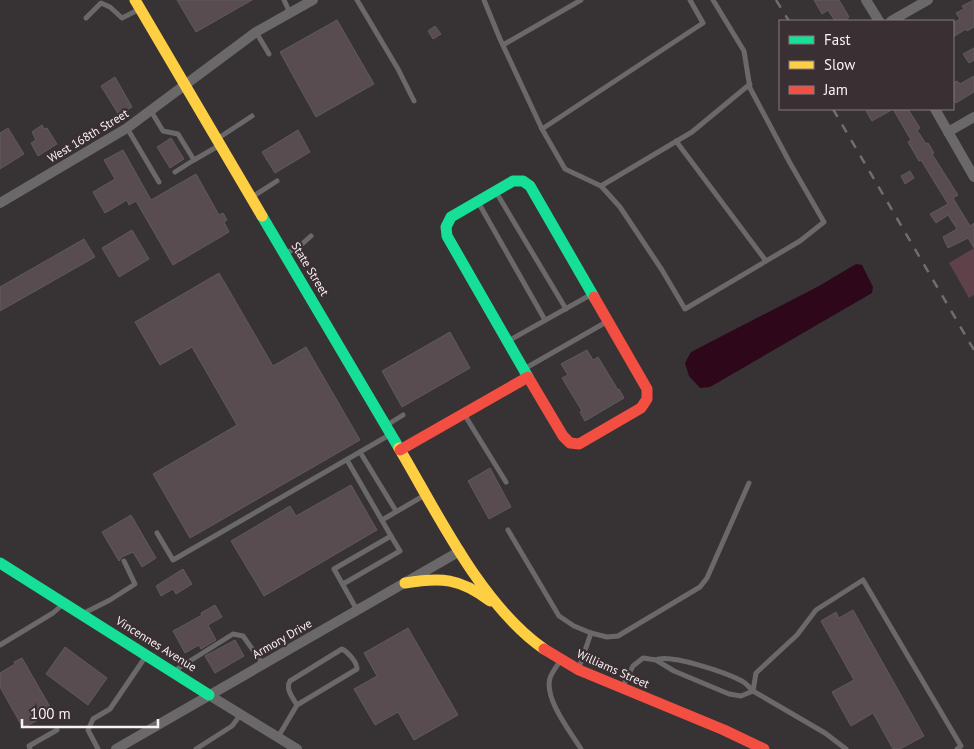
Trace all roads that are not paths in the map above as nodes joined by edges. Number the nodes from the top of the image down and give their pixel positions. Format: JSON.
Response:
{"nodes":[{"id":1,"x":284,"y":0,"type":"edge"},
{"id":2,"x":313,"y":0,"type":"edge"},
{"id":3,"x":357,"y":0,"type":"edge"},
{"id":4,"x":484,"y":0,"type":"edge"},
{"id":5,"x":581,"y":0,"type":"edge"},
{"id":6,"x":690,"y":0,"type":"edge"},
{"id":7,"x":713,"y":0,"type":"edge"},
{"id":8,"x":866,"y":0,"type":"edge"},
{"id":9,"x":928,"y":0,"type":"edge"},
{"id":10,"x":138,"y":4,"type":"edge"},
{"id":11,"x":290,"y":13,"type":"junction"},
{"id":12,"x":86,"y":18,"type":"dead end"},
{"id":13,"x":878,"y":20,"type":"edge"},
{"id":14,"x":893,"y":20,"type":"edge"},
{"id":15,"x":256,"y":32,"type":"junction"},
{"id":16,"x":503,"y":45,"type":"junction"},
{"id":17,"x":269,"y":54,"type":"dead end"},
{"id":18,"x":185,"y":84,"type":"junction"},
{"id":19,"x":750,"y":84,"type":"junction"},
{"id":20,"x":414,"y":101,"type":"dead end"},
{"id":21,"x":151,"y":110,"type":"junction"},
{"id":22,"x":936,"y":110,"type":"edge"},
{"id":23,"x":252,"y":116,"type":"dead end"},
{"id":24,"x":974,"y":117,"type":"edge"},
{"id":25,"x":127,"y":128,"type":"junction"},
{"id":26,"x":542,"y":129,"type":"junction"},
{"id":27,"x":948,"y":132,"type":"junction"},
{"id":28,"x":676,"y":141,"type":"junction"},
{"id":29,"x":219,"y":142,"type":"junction"},
{"id":30,"x":194,"y":160,"type":"junction"},
{"id":31,"x":175,"y":172,"type":"dead end"},
{"id":32,"x":974,"y":177,"type":"edge"},
{"id":33,"x":277,"y":181,"type":"dead end"},
{"id":34,"x":159,"y":182,"type":"dead end"},
{"id":35,"x":601,"y":186,"type":"junction"},
{"id":36,"x":496,"y":191,"type":"junction"},
{"id":37,"x":252,"y":197,"type":"junction"},
{"id":38,"x":478,"y":201,"type":"junction"},
{"id":39,"x":0,"y":203,"type":"edge"},
{"id":40,"x":311,"y":236,"type":"dead end"},
{"id":41,"x":285,"y":254,"type":"junction"},
{"id":42,"x":766,"y":261,"type":"junction"},
{"id":43,"x":592,"y":294,"type":"junction"},
{"id":44,"x":566,"y":309,"type":"junction"},
{"id":45,"x":545,"y":320,"type":"junction"},
{"id":46,"x":608,"y":321,"type":"junction"},
{"id":47,"x":508,"y":341,"type":"junction"},
{"id":48,"x":526,"y":373,"type":"junction"},
{"id":49,"x":463,"y":414,"type":"junction"},
{"id":50,"x":403,"y":415,"type":"dead end"},
{"id":51,"x":389,"y":430,"type":"junction"},
{"id":52,"x":400,"y":450,"type":"junction"},
{"id":53,"x":360,"y":452,"type":"junction"},
{"id":54,"x":347,"y":460,"type":"junction"},
{"id":55,"x":506,"y":482,"type":"dead end"},
{"id":56,"x":749,"y":483,"type":"dead end"},
{"id":57,"x":426,"y":494,"type":"junction"},
{"id":58,"x":396,"y":511,"type":"junction"},
{"id":59,"x":382,"y":520,"type":"junction"},
{"id":60,"x":508,"y":530,"type":"dead end"},
{"id":61,"x":157,"y":533,"type":"dead end"},
{"id":62,"x":391,"y":536,"type":"junction"},
{"id":63,"x":460,"y":551,"type":"junction"},
{"id":64,"x":124,"y":561,"type":"dead end"},
{"id":65,"x":0,"y":562,"type":"edge"},
{"id":66,"x":406,"y":582,"type":"junction"},
{"id":67,"x":342,"y":584,"type":"junction"},
{"id":68,"x":64,"y":603,"type":"junction"},
{"id":69,"x":358,"y":610,"type":"junction"},
{"id":70,"x":501,"y":610,"type":"junction"},
{"id":71,"x":82,"y":614,"type":"junction"},
{"id":72,"x":591,"y":633,"type":"junction"},
{"id":73,"x":0,"y":645,"type":"edge"},
{"id":74,"x":147,"y":655,"type":"junction"},
{"id":75,"x":560,"y":660,"type":"junction"},
{"id":76,"x":656,"y":660,"type":"junction"},
{"id":77,"x":263,"y":664,"type":"junction"},
{"id":78,"x":578,"y":670,"type":"junction"},
{"id":79,"x":173,"y":671,"type":"junction"},
{"id":80,"x":622,"y":688,"type":"junction"},
{"id":81,"x":753,"y":691,"type":"junction"},
{"id":82,"x":209,"y":695,"type":"junction"},
{"id":83,"x":297,"y":705,"type":"junction"},
{"id":84,"x":241,"y":714,"type":"junction"},
{"id":85,"x":57,"y":730,"type":"dead end"},
{"id":86,"x":278,"y":737,"type":"junction"},
{"id":87,"x":960,"y":748,"type":"edge"},
{"id":88,"x":30,"y":749,"type":"edge"},
{"id":89,"x":98,"y":749,"type":"edge"},
{"id":90,"x":116,"y":749,"type":"edge"},
{"id":91,"x":196,"y":749,"type":"edge"},
{"id":92,"x":297,"y":749,"type":"edge"},
{"id":93,"x":581,"y":749,"type":"edge"},
{"id":94,"x":764,"y":749,"type":"edge"},
{"id":95,"x":846,"y":749,"type":"edge"}],
"edges":[{"from":1,"to":11,"type":"lane"},
{"from":2,"to":11,"type":"street","name":"West 168th Street"},
{"from":3,"to":20,"type":"lane"},
{"from":4,"to":16,"type":"lane"},
{"from":5,"to":16,"type":"lane"},
{"from":6,"to":26,"type":"lane"},
{"from":7,"to":19,"type":"lane"},
{"from":8,"to":13,"type":"street"},
{"from":9,"to":14,"type":"street"},
{"from":10,"to":12,"type":"lane"},
{"from":10,"to":18,"type":"street","name":"State Street"},
{"from":11,"to":15,"type":"street","name":"West 168th Street"},
{"from":15,"to":17,"type":"lane"},
{"from":15,"to":18,"type":"street","name":"West 168th Street"},
{"from":16,"to":26,"type":"lane"},
{"from":18,"to":21,"type":"street","name":"West 168th Street"},
{"from":18,"to":29,"type":"street","name":"State Street"},
{"from":19,"to":28,"type":"lane"},
{"from":19,"to":42,"type":"lane"},
{"from":21,"to":25,"type":"street","name":"West 168th Street"},
{"from":21,"to":30,"type":"lane"},
{"from":22,"to":27,"type":"street"},
{"from":23,"to":29,"type":"lane"},
{"from":24,"to":27,"type":"street"},
{"from":25,"to":34,"type":"lane"},
{"from":25,"to":39,"type":"street","name":"West 168th Street"},
{"from":26,"to":35,"type":"lane"},
{"from":27,"to":32,"type":"street"},
{"from":28,"to":35,"type":"lane"},
{"from":28,"to":42,"type":"lane"},
{"from":29,"to":30,"type":"lane"},
{"from":29,"to":37,"type":"street","name":"State Street"},
{"from":30,"to":31,"type":"lane"},
{"from":33,"to":37,"type":"lane"},
{"from":35,"to":42,"type":"lane"},
{"from":36,"to":38,"type":"street"},
{"from":36,"to":43,"type":"street"},
{"from":36,"to":44,"type":"lane"},
{"from":37,"to":41,"type":"street","name":"State Street"},
{"from":38,"to":45,"type":"lane"},
{"from":38,"to":47,"type":"street"},
{"from":40,"to":41,"type":"lane"},
{"from":41,"to":51,"type":"street","name":"State Street"},
{"from":43,"to":44,"type":"lane"},
{"from":43,"to":46,"type":"street"},
{"from":44,"to":45,"type":"lane"},
{"from":45,"to":47,"type":"lane"},
{"from":46,"to":48,"type":"lane"},
{"from":46,"to":48,"type":"street"},
{"from":47,"to":48,"type":"street"},
{"from":48,"to":49,"type":"street"},
{"from":49,"to":52,"type":"street"},
{"from":49,"to":55,"type":"lane"},
{"from":50,"to":51,"type":"lane"},
{"from":51,"to":52,"type":"street","name":"State Street"},
{"from":51,"to":53,"type":"lane"},
{"from":52,"to":57,"type":"street","name":"State Street"},
{"from":53,"to":54,"type":"lane"},
{"from":53,"to":58,"type":"lane"},
{"from":54,"to":59,"type":"lane"},
{"from":54,"to":61,"type":"lane"},
{"from":56,"to":72,"type":"lane"},
{"from":57,"to":58,"type":"lane"},
{"from":57,"to":63,"type":"street","name":"State Street"},
{"from":58,"to":59,"type":"lane"},
{"from":59,"to":62,"type":"lane"},
{"from":60,"to":72,"type":"lane"},
{"from":62,"to":67,"type":"lane"},
{"from":62,"to":67,"type":"lane"},
{"from":63,"to":66,"type":"street","name":"Armory Drive"},
{"from":63,"to":70,"type":"street","name":"Williams Street"},
{"from":64,"to":71,"type":"lane"},
{"from":65,"to":68,"type":"street","name":"Vincennes Avenue"},
{"from":66,"to":69,"type":"street","name":"Armory Drive"},
{"from":66,"to":70,"type":"street"},
{"from":67,"to":69,"type":"lane"},
{"from":68,"to":71,"type":"street","name":"Vincennes Avenue"},
{"from":68,"to":73,"type":"lane"},
{"from":69,"to":77,"type":"street","name":"Armory Drive"},
{"from":70,"to":75,"type":"street","name":"Williams Street"},
{"from":71,"to":74,"type":"street","name":"Vincennes Avenue"},
{"from":72,"to":78,"type":"lane"},
{"from":74,"to":79,"type":"street","name":"Vincennes Avenue"},
{"from":74,"to":89,"type":"lane"},
{"from":75,"to":78,"type":"street","name":"Williams Street"},
{"from":75,"to":93,"type":"lane"},
{"from":76,"to":80,"type":"lane"},
{"from":76,"to":81,"type":"lane"},
{"from":76,"to":81,"type":"lane"},
{"from":77,"to":79,"type":"lane"},
{"from":77,"to":82,"type":"street","name":"Armory Drive"},
{"from":78,"to":80,"type":"street","name":"Williams Street"},
{"from":79,"to":82,"type":"street","name":"Vincennes Avenue"},
{"from":80,"to":94,"type":"street","name":"Williams Street"},
{"from":81,"to":87,"type":"lane"},
{"from":81,"to":95,"type":"lane"},
{"from":82,"to":84,"type":"street","name":"Vincennes Avenue"},
{"from":82,"to":90,"type":"street","name":"Armory Drive"},
{"from":83,"to":83,"type":"lane"},
{"from":83,"to":86,"type":"lane"},
{"from":84,"to":86,"type":"street","name":"Vincennes Avenue"},
{"from":84,"to":91,"type":"lane"},
{"from":85,"to":88,"type":"lane"},
{"from":86,"to":92,"type":"street","name":"Vincennes Avenue"}]}
